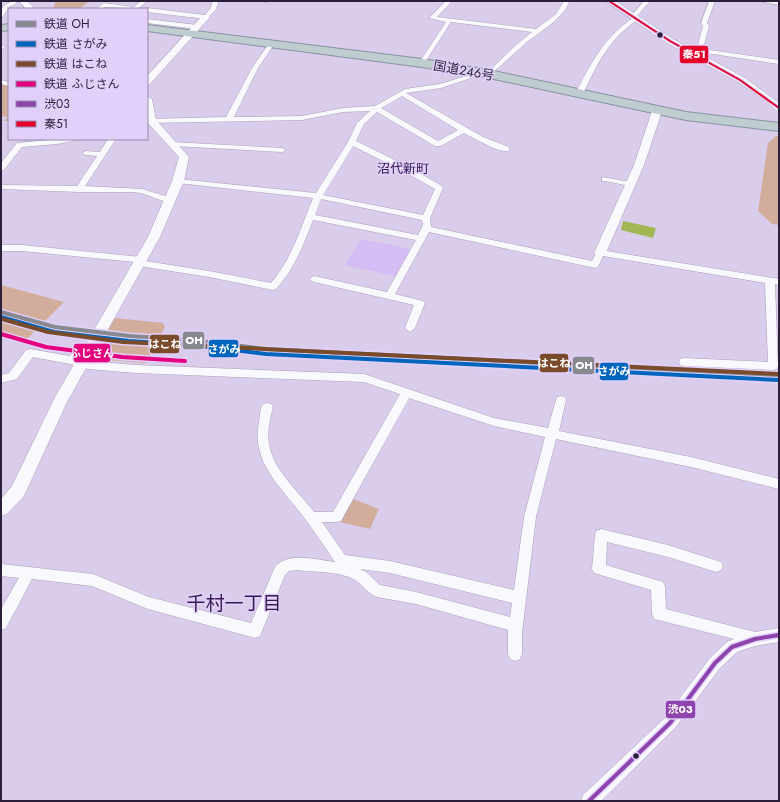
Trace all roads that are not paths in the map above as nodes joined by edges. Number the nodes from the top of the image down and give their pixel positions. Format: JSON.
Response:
{"nodes":[{"id":1,"x":14,"y":1,"type":"edge"},
{"id":2,"x":144,"y":1,"type":"edge"},
{"id":3,"x":216,"y":1,"type":"edge"},
{"id":4,"x":449,"y":1,"type":"edge"},
{"id":5,"x":567,"y":1,"type":"edge"},
{"id":6,"x":608,"y":1,"type":"edge"},
{"id":7,"x":647,"y":1,"type":"edge"},
{"id":8,"x":712,"y":1,"type":"edge"},
{"id":9,"x":761,"y":1,"type":"edge"},
{"id":10,"x":8,"y":3,"type":"edge"},
{"id":11,"x":779,"y":3,"type":"edge"},
{"id":12,"x":100,"y":8,"type":"edge"},
{"id":13,"x":127,"y":8,"type":"edge"},
{"id":14,"x":136,"y":8,"type":"edge"},
{"id":15,"x":148,"y":10,"type":"edge"},
{"id":16,"x":1,"y":15,"type":"edge"},
{"id":17,"x":636,"y":16,"type":"junction"},
{"id":18,"x":206,"y":17,"type":"junction"},
{"id":19,"x":148,"y":21,"type":"edge"},
{"id":20,"x":450,"y":21,"type":"junction"},
{"id":21,"x":148,"y":28,"type":"edge"},
{"id":22,"x":195,"y":30,"type":"junction"},
{"id":23,"x":537,"y":31,"type":"junction"},
{"id":24,"x":272,"y":43,"type":"junction"},
{"id":25,"x":682,"y":48,"type":"junction"},
{"id":26,"x":700,"y":49,"type":"junction"},
{"id":27,"x":779,"y":62,"type":"edge"},
{"id":28,"x":422,"y":63,"type":"junction"},
{"id":29,"x":485,"y":73,"type":"junction"},
{"id":30,"x":148,"y":81,"type":"edge"},
{"id":31,"x":401,"y":93,"type":"junction"},
{"id":32,"x":579,"y":94,"type":"junction"},
{"id":33,"x":377,"y":108,"type":"junction"},
{"id":34,"x":779,"y":108,"type":"edge"},
{"id":35,"x":148,"y":110,"type":"edge"},
{"id":36,"x":657,"y":111,"type":"junction"},
{"id":37,"x":229,"y":119,"type":"junction"},
{"id":38,"x":149,"y":121,"type":"edge"},
{"id":39,"x":779,"y":127,"type":"edge"},
{"id":40,"x":464,"y":130,"type":"junction"},
{"id":41,"x":66,"y":140,"type":"edge"},
{"id":42,"x":111,"y":140,"type":"edge"},
{"id":43,"x":352,"y":142,"type":"junction"},
{"id":44,"x":173,"y":144,"type":"junction"},
{"id":45,"x":506,"y":149,"type":"dead end"},
{"id":46,"x":282,"y":150,"type":"dead end"},
{"id":47,"x":86,"y":153,"type":"dead end"},
{"id":48,"x":102,"y":154,"type":"junction"},
{"id":49,"x":1,"y":168,"type":"edge"},
{"id":50,"x":605,"y":179,"type":"dead end"},
{"id":51,"x":178,"y":181,"type":"junction"},
{"id":52,"x":630,"y":184,"type":"junction"},
{"id":53,"x":1,"y":187,"type":"edge"},
{"id":54,"x":79,"y":190,"type":"junction"},
{"id":55,"x":318,"y":196,"type":"junction"},
{"id":56,"x":169,"y":200,"type":"junction"},
{"id":57,"x":309,"y":217,"type":"junction"},
{"id":58,"x":426,"y":218,"type":"junction"},
{"id":59,"x":426,"y":229,"type":"junction"},
{"id":60,"x":420,"y":238,"type":"junction"},
{"id":61,"x":1,"y":248,"type":"edge"},
{"id":62,"x":600,"y":253,"type":"junction"},
{"id":63,"x":140,"y":262,"type":"junction"},
{"id":64,"x":314,"y":279,"type":"dead end"},
{"id":65,"x":775,"y":282,"type":"edge"},
{"id":66,"x":390,"y":295,"type":"junction"},
{"id":67,"x":410,"y":328,"type":"dead end"},
{"id":68,"x":684,"y":362,"type":"dead end"},
{"id":69,"x":82,"y":364,"type":"junction"},
{"id":70,"x":1,"y":379,"type":"edge"},
{"id":71,"x":407,"y":392,"type":"junction"},
{"id":72,"x":561,"y":400,"type":"dead end"},
{"id":73,"x":267,"y":406,"type":"dead end"},
{"id":74,"x":553,"y":434,"type":"junction"},
{"id":75,"x":779,"y":484,"type":"edge"},
{"id":76,"x":1,"y":509,"type":"edge"},
{"id":77,"x":311,"y":517,"type":"junction"},
{"id":78,"x":716,"y":566,"type":"dead end"},
{"id":79,"x":1,"y":570,"type":"edge"},
{"id":80,"x":28,"y":574,"type":"junction"},
{"id":81,"x":520,"y":598,"type":"junction"},
{"id":82,"x":1,"y":623,"type":"edge"},
{"id":83,"x":516,"y":625,"type":"junction"},
{"id":84,"x":779,"y":635,"type":"edge"},
{"id":85,"x":755,"y":639,"type":"junction"},
{"id":86,"x":515,"y":654,"type":"dead end"},
{"id":87,"x":589,"y":801,"type":"edge"}],
"edges":[{"from":1,"to":10,"type":"street"},
{"from":2,"to":14,"type":"street"},
{"from":3,"to":18,"type":"street"},
{"from":4,"to":20,"type":"street"},
{"from":5,"to":23,"type":"street"},
{"from":6,"to":17,"type":"street"},
{"from":7,"to":17,"type":"street"},
{"from":8,"to":26,"type":"street"},
{"from":9,"to":11,"type":"street"},
{"from":10,"to":16,"type":"street"},
{"from":12,"to":13,"type":"street"},
{"from":15,"to":18,"type":"street"},
{"from":17,"to":25,"type":"street"},
{"from":17,"to":32,"type":"street"},
{"from":18,"to":22,"type":"street"},
{"from":19,"to":22,"type":"street"},
{"from":20,"to":23,"type":"street"},
{"from":20,"to":28,"type":"street"},
{"from":21,"to":22,"type":"highway","name":"国道246号"},
{"from":22,"to":24,"type":"highway","name":"国道246号"},
{"from":22,"to":30,"type":"street"},
{"from":23,"to":29,"type":"street"},
{"from":24,"to":28,"type":"highway","name":"国道246号"},
{"from":24,"to":37,"type":"street"},
{"from":25,"to":26,"type":"street"},
{"from":25,"to":34,"type":"street"},
{"from":26,"to":27,"type":"street"},
{"from":28,"to":29,"type":"highway","name":"国道246号"},
{"from":29,"to":31,"type":"street"},
{"from":29,"to":32,"type":"highway","name":"国道246号"},
{"from":31,"to":33,"type":"street"},
{"from":31,"to":40,"type":"street"},
{"from":32,"to":36,"type":"highway","name":"国道246号"},
{"from":33,"to":37,"type":"street"},
{"from":33,"to":40,"type":"street"},
{"from":33,"to":43,"type":"street"},
{"from":35,"to":38,"type":"street"},
{"from":36,"to":39,"type":"highway","name":"国道246号"},
{"from":36,"to":52,"type":"street"},
{"from":37,"to":38,"type":"street"},
{"from":38,"to":44,"type":"street"},
{"from":40,"to":45,"type":"street"},
{"from":41,"to":49,"type":"street"},
{"from":42,"to":48,"type":"street"},
{"from":43,"to":55,"type":"street"},
{"from":43,"to":58,"type":"street"},
{"from":44,"to":46,"type":"street"},
{"from":44,"to":51,"type":"street"},
{"from":47,"to":48,"type":"street"},
{"from":48,"to":54,"type":"street"},
{"from":50,"to":52,"type":"street"},
{"from":51,"to":55,"type":"street"},
{"from":51,"to":56,"type":"street"},
{"from":52,"to":62,"type":"street"},
{"from":53,"to":54,"type":"street"},
{"from":54,"to":56,"type":"street"},
{"from":55,"to":57,"type":"street"},
{"from":55,"to":58,"type":"street"},
{"from":56,"to":63,"type":"street"},
{"from":57,"to":60,"type":"street"},
{"from":57,"to":63,"type":"street"},
{"from":58,"to":59,"type":"street"},
{"from":59,"to":60,"type":"street"},
{"from":59,"to":62,"type":"street"},
{"from":60,"to":66,"type":"street"},
{"from":61,"to":63,"type":"street"},
{"from":62,"to":65,"type":"street"},
{"from":63,"to":69,"type":"street"},
{"from":64,"to":66,"type":"street"},
{"from":65,"to":68,"type":"street"},
{"from":66,"to":67,"type":"street"},
{"from":69,"to":70,"type":"street"},
{"from":69,"to":71,"type":"street"},
{"from":69,"to":76,"type":"street"},
{"from":71,"to":74,"type":"street"},
{"from":71,"to":77,"type":"street"},
{"from":72,"to":74,"type":"street"},
{"from":73,"to":77,"type":"street"},
{"from":74,"to":75,"type":"street"},
{"from":74,"to":81,"type":"street"},
{"from":77,"to":81,"type":"street"},
{"from":78,"to":85,"type":"street"},
{"from":79,"to":80,"type":"street"},
{"from":80,"to":82,"type":"street"},
{"from":80,"to":83,"type":"street"},
{"from":81,"to":83,"type":"street"},
{"from":83,"to":86,"type":"street"},
{"from":84,"to":85,"type":"street"},
{"from":85,"to":87,"type":"street"}]}
